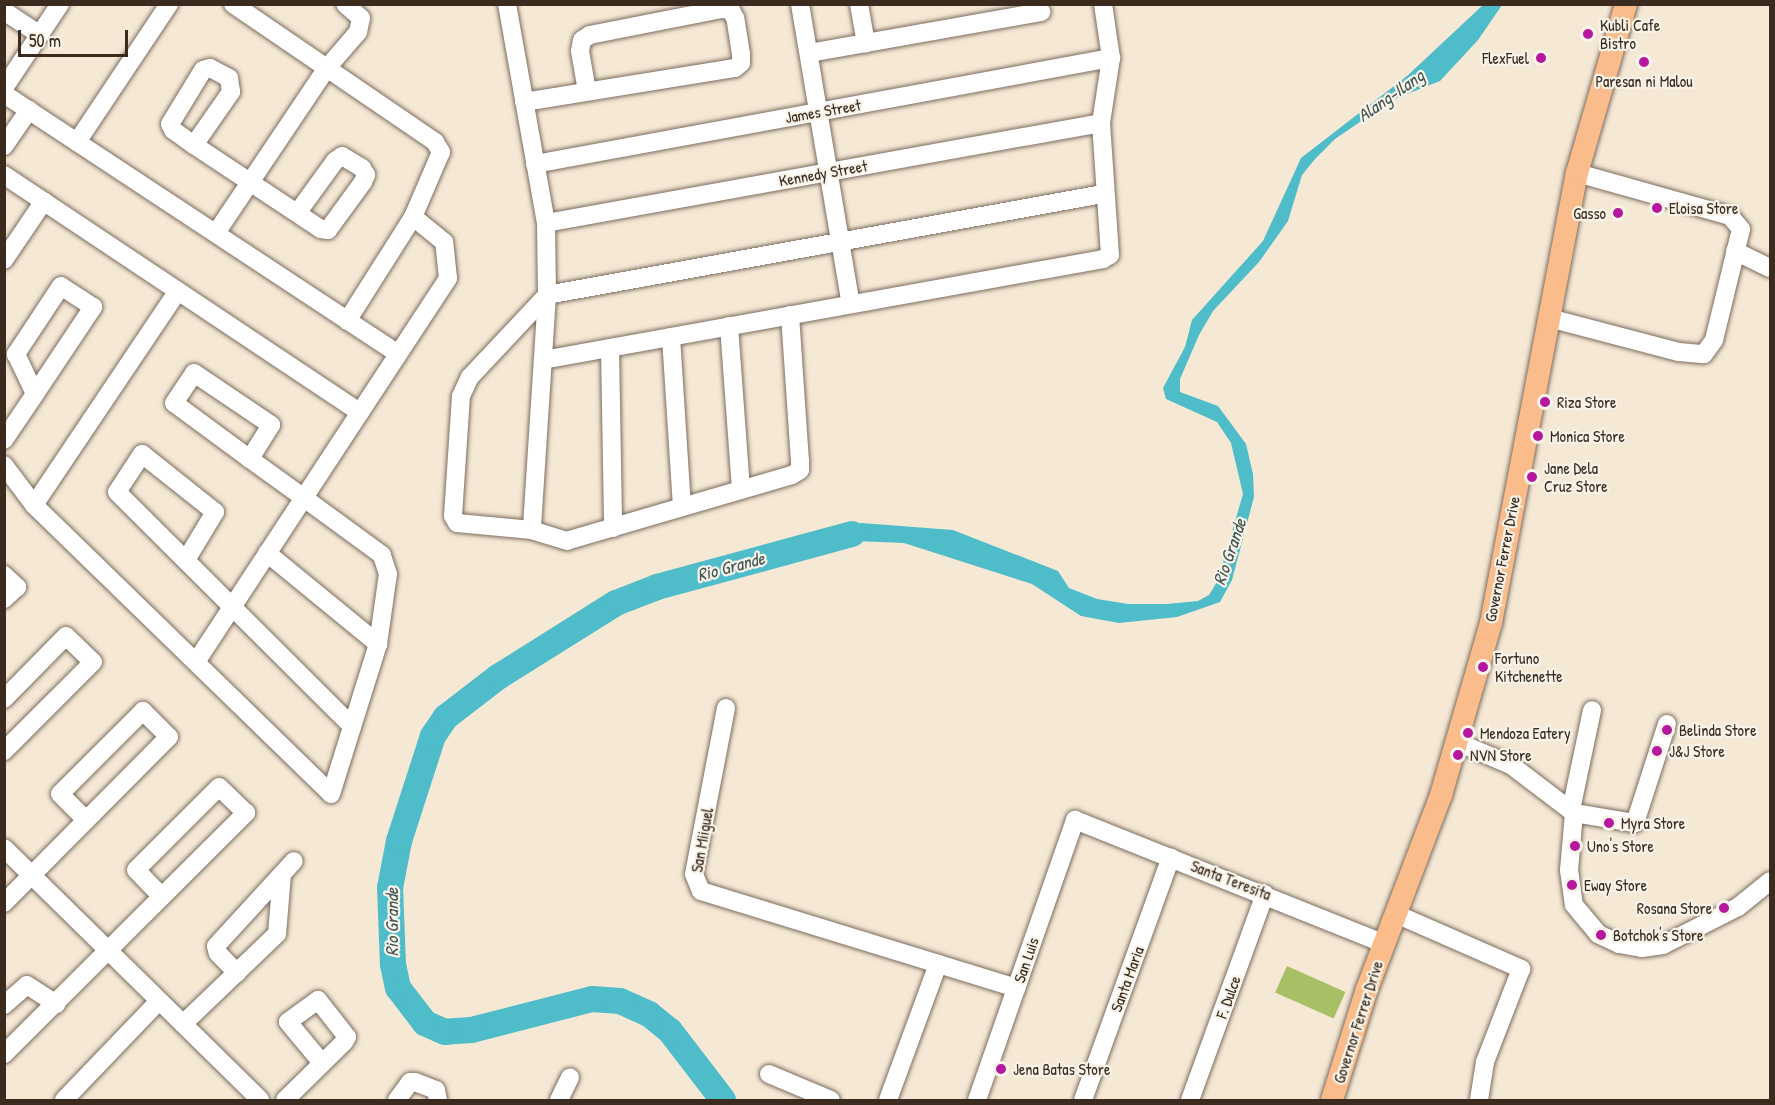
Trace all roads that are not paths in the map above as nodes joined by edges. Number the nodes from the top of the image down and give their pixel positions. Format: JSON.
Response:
{"nodes":[{"id":1,"x":60,"y":4,"type":"edge"},
{"id":2,"x":169,"y":4,"type":"edge"},
{"id":3,"x":233,"y":4,"type":"edge"},
{"id":4,"x":345,"y":4,"type":"edge"},
{"id":5,"x":507,"y":4,"type":"edge"},
{"id":6,"x":800,"y":4,"type":"edge"},
{"id":7,"x":859,"y":4,"type":"edge"},
{"id":8,"x":1103,"y":4,"type":"edge"},
{"id":9,"x":1626,"y":4,"type":"edge"},
{"id":10,"x":4,"y":11,"type":"edge"},
{"id":11,"x":1041,"y":14,"type":"edge"},
{"id":12,"x":40,"y":35,"type":"junction"},
{"id":13,"x":866,"y":43,"type":"junction"},
{"id":14,"x":809,"y":53,"type":"junction"},
{"id":15,"x":1111,"y":58,"type":"junction"},
{"id":16,"x":327,"y":68,"type":"junction"},
{"id":17,"x":4,"y":88,"type":"edge"},
{"id":18,"x":587,"y":91,"type":"junction"},
{"id":19,"x":4,"y":93,"type":"edge"},
{"id":20,"x":524,"y":102,"type":"junction"},
{"id":21,"x":29,"y":110,"type":"junction"},
{"id":22,"x":819,"y":112,"type":"junction"},
{"id":23,"x":1101,"y":123,"type":"junction"},
{"id":24,"x":77,"y":142,"type":"junction"},
{"id":25,"x":194,"y":145,"type":"dead end"},
{"id":26,"x":4,"y":146,"type":"edge"},
{"id":27,"x":535,"y":164,"type":"junction"},
{"id":28,"x":829,"y":172,"type":"junction"},
{"id":29,"x":1577,"y":173,"type":"junction"},
{"id":30,"x":4,"y":175,"type":"edge"},
{"id":31,"x":248,"y":181,"type":"junction"},
{"id":32,"x":1103,"y":194,"type":"junction"},
{"id":33,"x":44,"y":201,"type":"junction"},
{"id":34,"x":298,"y":212,"type":"dead end"},
{"id":35,"x":413,"y":217,"type":"junction"},
{"id":36,"x":546,"y":224,"type":"junction"},
{"id":37,"x":216,"y":233,"type":"junction"},
{"id":38,"x":841,"y":242,"type":"junction"},
{"id":39,"x":1735,"y":251,"type":"junction"},
{"id":40,"x":4,"y":260,"type":"edge"},
{"id":41,"x":1770,"y":268,"type":"edge"},
{"id":42,"x":178,"y":291,"type":"junction"},
{"id":43,"x":547,"y":295,"type":"junction"},
{"id":44,"x":851,"y":304,"type":"junction"},
{"id":45,"x":790,"y":315,"type":"junction"},
{"id":46,"x":1549,"y":318,"type":"junction"},
{"id":47,"x":347,"y":321,"type":"junction"},
{"id":48,"x":729,"y":326,"type":"junction"},
{"id":49,"x":671,"y":337,"type":"junction"},
{"id":50,"x":610,"y":348,"type":"junction"},
{"id":51,"x":398,"y":354,"type":"junction"},
{"id":52,"x":543,"y":360,"type":"junction"},
{"id":53,"x":35,"y":394,"type":"junction"},
{"id":54,"x":360,"y":412,"type":"junction"},
{"id":55,"x":4,"y":440,"type":"edge"},
{"id":56,"x":250,"y":459,"type":"junction"},
{"id":57,"x":4,"y":465,"type":"edge"},
{"id":58,"x":741,"y":489,"type":"junction"},
{"id":59,"x":304,"y":498,"type":"junction"},
{"id":60,"x":34,"y":505,"type":"junction"},
{"id":61,"x":682,"y":507,"type":"junction"},
{"id":62,"x":612,"y":528,"type":"junction"},
{"id":63,"x":532,"y":530,"type":"junction"},
{"id":64,"x":267,"y":553,"type":"junction"},
{"id":65,"x":186,"y":560,"type":"junction"},
{"id":66,"x":4,"y":575,"type":"edge"},
{"id":67,"x":4,"y":599,"type":"edge"},
{"id":68,"x":232,"y":606,"type":"junction"},
{"id":69,"x":378,"y":644,"type":"junction"},
{"id":70,"x":196,"y":662,"type":"junction"},
{"id":71,"x":4,"y":699,"type":"edge"},
{"id":72,"x":726,"y":708,"type":"dead end"},
{"id":73,"x":1592,"y":710,"type":"dead end"},
{"id":74,"x":1667,"y":724,"type":"dead end"},
{"id":75,"x":352,"y":726,"type":"junction"},
{"id":76,"x":1457,"y":742,"type":"junction"},
{"id":77,"x":7,"y":744,"type":"edge"},
{"id":78,"x":1572,"y":812,"type":"junction"},
{"id":79,"x":86,"y":820,"type":"junction"},
{"id":80,"x":1075,"y":820,"type":"joint"},
{"id":81,"x":4,"y":848,"type":"edge"},
{"id":82,"x":1171,"y":857,"type":"junction"},
{"id":83,"x":32,"y":874,"type":"junction"},
{"id":84,"x":1770,"y":880,"type":"edge"},
{"id":85,"x":1265,"y":894,"type":"junction"},
{"id":86,"x":162,"y":897,"type":"junction"},
{"id":87,"x":4,"y":903,"type":"edge"},
{"id":88,"x":1396,"y":914,"type":"junction"},
{"id":89,"x":1384,"y":944,"type":"junction"},
{"id":90,"x":108,"y":951,"type":"junction"},
{"id":91,"x":938,"y":964,"type":"junction"},
{"id":92,"x":237,"y":973,"type":"junction"},
{"id":93,"x":1016,"y":988,"type":"junction"},
{"id":94,"x":159,"y":1001,"type":"junction"},
{"id":95,"x":56,"y":1004,"type":"junction"},
{"id":96,"x":4,"y":1005,"type":"edge"},
{"id":97,"x":183,"y":1024,"type":"junction"},
{"id":98,"x":4,"y":1054,"type":"edge"},
{"id":99,"x":322,"y":1063,"type":"dead end"},
{"id":100,"x":770,"y":1074,"type":"dead end"},
{"id":101,"x":570,"y":1077,"type":"dead end"},
{"id":102,"x":64,"y":1101,"type":"edge"},
{"id":103,"x":260,"y":1101,"type":"edge"},
{"id":104,"x":285,"y":1101,"type":"edge"},
{"id":105,"x":397,"y":1101,"type":"edge"},
{"id":106,"x":438,"y":1101,"type":"edge"},
{"id":107,"x":559,"y":1101,"type":"edge"},
{"id":108,"x":831,"y":1101,"type":"edge"},
{"id":109,"x":888,"y":1101,"type":"edge"},
{"id":110,"x":977,"y":1101,"type":"edge"},
{"id":111,"x":1083,"y":1101,"type":"edge"},
{"id":112,"x":1190,"y":1101,"type":"edge"},
{"id":113,"x":1332,"y":1101,"type":"edge"},
{"id":114,"x":1479,"y":1101,"type":"edge"}],
"edges":[{"from":1,"to":12,"type":"street"},
{"from":2,"to":24,"type":"street"},
{"from":3,"to":16,"type":"street"},
{"from":4,"to":16,"type":"street"},
{"from":5,"to":20,"type":"street"},
{"from":6,"to":14,"type":"street"},
{"from":7,"to":13,"type":"street"},
{"from":8,"to":15,"type":"street"},
{"from":9,"to":29,"type":"main road","name":"Governor Ferrer Drive"},
{"from":10,"to":12,"type":"street"},
{"from":11,"to":13,"type":"street"},
{"from":12,"to":17,"type":"street"},
{"from":13,"to":14,"type":"street"},
{"from":14,"to":22,"type":"street"},
{"from":15,"to":22,"type":"street","name":"James Street"},
{"from":15,"to":23,"type":"street"},
{"from":16,"to":31,"type":"street"},
{"from":16,"to":35,"type":"street"},
{"from":18,"to":18,"type":"street"},
{"from":18,"to":20,"type":"street"},
{"from":19,"to":21,"type":"street"},
{"from":20,"to":27,"type":"street"},
{"from":21,"to":24,"type":"street"},
{"from":21,"to":26,"type":"street"},
{"from":22,"to":27,"type":"street","name":"James Street"},
{"from":22,"to":28,"type":"street"},
{"from":23,"to":28,"type":"street","name":"Kennedy Street"},
{"from":23,"to":32,"type":"street"},
{"from":24,"to":37,"type":"street"},
{"from":25,"to":31,"type":"street"},
{"from":27,"to":36,"type":"street"},
{"from":28,"to":36,"type":"street","name":"Kennedy Street"},
{"from":28,"to":38,"type":"street"},
{"from":29,"to":39,"type":"street"},
{"from":29,"to":46,"type":"main road","name":"Governor Ferrer Drive"},
{"from":30,"to":33,"type":"street"},
{"from":31,"to":34,"type":"street"},
{"from":31,"to":37,"type":"street"},
{"from":32,"to":38,"type":"street"},
{"from":32,"to":44,"type":"street"},
{"from":33,"to":40,"type":"street"},
{"from":33,"to":42,"type":"street"},
{"from":35,"to":47,"type":"street"},
{"from":35,"to":51,"type":"street"},
{"from":36,"to":43,"type":"street"},
{"from":37,"to":47,"type":"street"},
{"from":38,"to":43,"type":"street"},
{"from":38,"to":44,"type":"street"},
{"from":39,"to":41,"type":"street"},
{"from":39,"to":46,"type":"street"},
{"from":42,"to":54,"type":"street"},
{"from":42,"to":60,"type":"street"},
{"from":43,"to":52,"type":"street"},
{"from":43,"to":63,"type":"street"},
{"from":44,"to":45,"type":"street"},
{"from":45,"to":48,"type":"street"},
{"from":45,"to":58,"type":"street"},
{"from":46,"to":76,"type":"main road","name":"Governor Ferrer Drive"},
{"from":47,"to":51,"type":"street"},
{"from":48,"to":49,"type":"street"},
{"from":48,"to":58,"type":"street"},
{"from":49,"to":50,"type":"street"},
{"from":49,"to":61,"type":"street"},
{"from":50,"to":52,"type":"street"},
{"from":50,"to":62,"type":"street"},
{"from":51,"to":54,"type":"street"},
{"from":52,"to":63,"type":"street"},
{"from":53,"to":53,"type":"street"},
{"from":53,"to":55,"type":"street"},
{"from":54,"to":59,"type":"street"},
{"from":56,"to":56,"type":"street"},
{"from":56,"to":59,"type":"street"},
{"from":57,"to":60,"type":"street"},
{"from":58,"to":61,"type":"street"},
{"from":59,"to":64,"type":"street"},
{"from":59,"to":69,"type":"street"},
{"from":60,"to":70,"type":"street"},
{"from":61,"to":62,"type":"street"},
{"from":62,"to":63,"type":"street"},
{"from":64,"to":68,"type":"street"},
{"from":64,"to":69,"type":"street"},
{"from":65,"to":65,"type":"street"},
{"from":65,"to":68,"type":"street"},
{"from":66,"to":67,"type":"street"},
{"from":68,"to":70,"type":"street"},
{"from":68,"to":75,"type":"street"},
{"from":69,"to":75,"type":"street"},
{"from":70,"to":75,"type":"street"},
{"from":71,"to":77,"type":"street"},
{"from":72,"to":91,"type":"street","name":"San Miiguel"},
{"from":73,"to":78,"type":"street"},
{"from":74,"to":78,"type":"street"},
{"from":76,"to":78,"type":"street"},
{"from":76,"to":88,"type":"main road","name":"Governor Ferrer Drive"},
{"from":78,"to":84,"type":"street"},
{"from":79,"to":79,"type":"street"},
{"from":79,"to":83,"type":"street"},
{"from":80,"to":82,"type":"street","name":"Santa Teresita"},
{"from":80,"to":93,"type":"street","name":"San Luis"},
{"from":81,"to":83,"type":"street"},
{"from":82,"to":85,"type":"street","name":"Santa Teresita"},
{"from":82,"to":111,"type":"street","name":"Santa Maria"},
{"from":83,"to":87,"type":"street"},
{"from":83,"to":90,"type":"street"},
{"from":85,"to":89,"type":"street","name":"Santa Teresita"},
{"from":85,"to":112,"type":"street","name":"F. Dulce"},
{"from":86,"to":86,"type":"street"},
{"from":86,"to":90,"type":"street"},
{"from":88,"to":89,"type":"main road","name":"Governor Ferrer Drive"},
{"from":88,"to":114,"type":"street"},
{"from":89,"to":113,"type":"main road","name":"Governor Ferrer Drive"},
{"from":90,"to":94,"type":"street"},
{"from":90,"to":95,"type":"street"},
{"from":91,"to":93,"type":"street"},
{"from":91,"to":109,"type":"street"},
{"from":92,"to":92,"type":"street"},
{"from":92,"to":97,"type":"street"},
{"from":93,"to":110,"type":"street","name":"San Luis"},
{"from":94,"to":97,"type":"street"},
{"from":94,"to":102,"type":"street"},
{"from":95,"to":96,"type":"street"},
{"from":95,"to":98,"type":"street"},
{"from":97,"to":103,"type":"street"},
{"from":99,"to":104,"type":"street"},
{"from":100,"to":108,"type":"street"},
{"from":101,"to":107,"type":"street"},
{"from":105,"to":106,"type":"street"}]}
